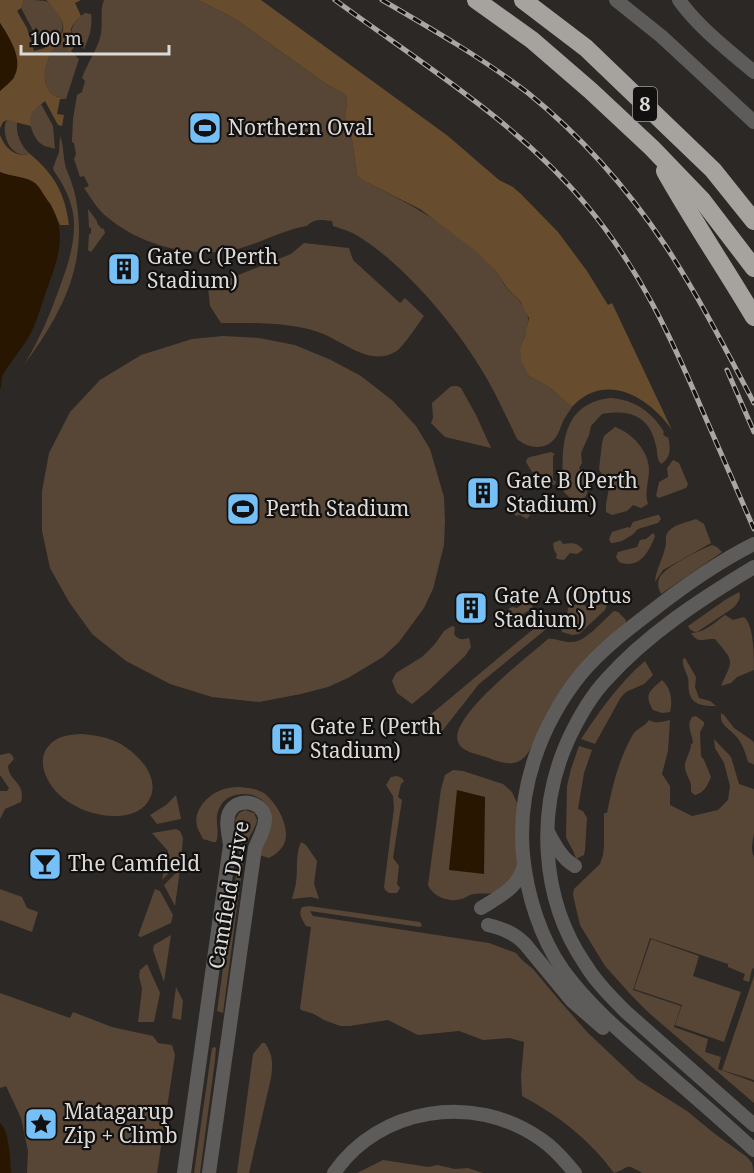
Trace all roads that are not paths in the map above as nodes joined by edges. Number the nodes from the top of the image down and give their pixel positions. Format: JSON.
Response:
{"nodes":[{"id":1,"x":476,"y":0,"type":"edge"},
{"id":2,"x":523,"y":0,"type":"edge"},
{"id":3,"x":616,"y":0,"type":"edge"},
{"id":4,"x":679,"y":0,"type":"edge"},
{"id":5,"x":754,"y":72,"type":"edge"},
{"id":6,"x":754,"y":122,"type":"edge"},
{"id":7,"x":652,"y":148,"type":"junction"},
{"id":8,"x":754,"y":221,"type":"edge"},
{"id":9,"x":754,"y":268,"type":"edge"},
{"id":10,"x":754,"y":317,"type":"edge"},
{"id":11,"x":754,"y":544,"type":"edge"},
{"id":12,"x":754,"y":567,"type":"edge"},
{"id":13,"x":547,"y":831,"type":"junction"},
{"id":14,"x":524,"y":864,"type":"junction"},
{"id":15,"x":575,"y":866,"type":"dead end"},
{"id":16,"x":480,"y":908,"type":"dead end"},
{"id":17,"x":488,"y":925,"type":"dead end"},
{"id":18,"x":754,"y":1125,"type":"edge"},
{"id":19,"x":741,"y":1138,"type":"junction"},
{"id":20,"x":754,"y":1150,"type":"edge"},
{"id":21,"x":184,"y":1173,"type":"edge"},
{"id":22,"x":209,"y":1173,"type":"edge"},
{"id":23,"x":334,"y":1173,"type":"edge"},
{"id":24,"x":575,"y":1173,"type":"edge"}],
"edges":[{"from":1,"to":7,"type":"highway","number":"8"},
{"from":2,"to":8,"type":"highway","number":"8"},
{"from":3,"to":6,"type":"street"},
{"from":4,"to":5,"type":"street"},
{"from":7,"to":9,"type":"highway","number":"8"},
{"from":7,"to":10,"type":"highway"},
{"from":11,"to":14,"type":"street"},
{"from":12,"to":13,"type":"street"},
{"from":13,"to":15,"type":"street"},
{"from":13,"to":18,"type":"street"},
{"from":14,"to":16,"type":"street"},
{"from":14,"to":19,"type":"street"},
{"from":17,"to":19,"type":"street"},
{"from":19,"to":20,"type":"street"},
{"from":21,"to":22,"type":"street","name":"Camfield Drive"},
{"from":23,"to":24,"type":"street"}]}
